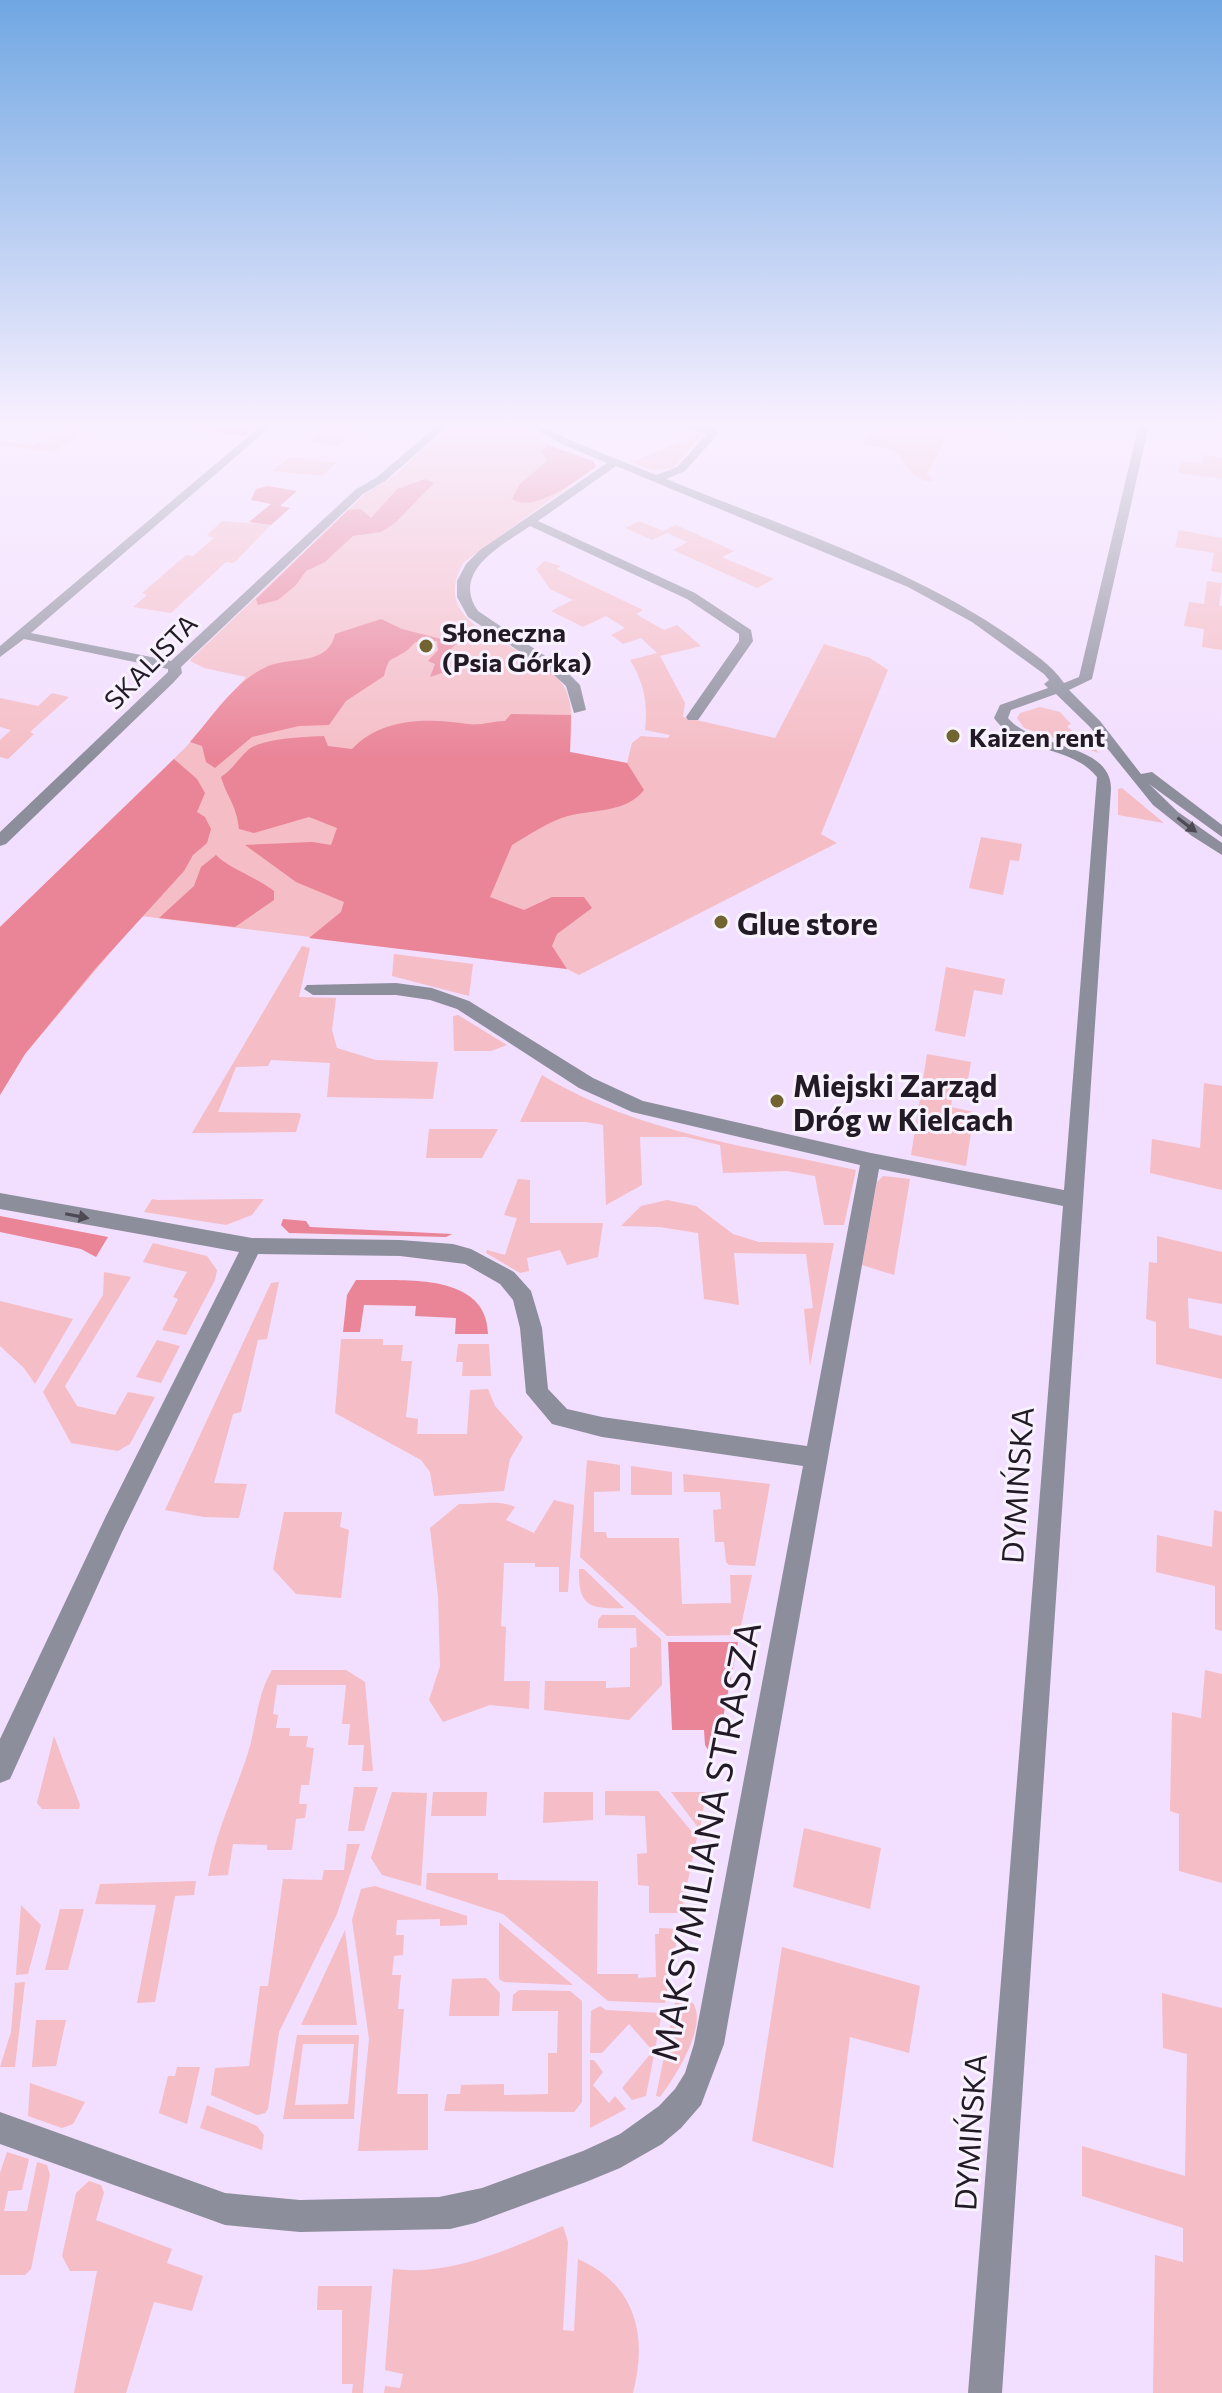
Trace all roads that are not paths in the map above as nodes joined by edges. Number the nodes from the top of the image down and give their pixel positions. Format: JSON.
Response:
{"nodes":[{"id":1,"x":138,"y":536,"type":"edge"},
{"id":2,"x":313,"y":536,"type":"edge"},
{"id":3,"x":510,"y":536,"type":"edge"},
{"id":4,"x":561,"y":536,"type":"edge"},
{"id":5,"x":794,"y":536,"type":"edge"},
{"id":6,"x":1118,"y":536,"type":"edge"},
{"id":7,"x":22,"y":635,"type":"junction"},
{"id":8,"x":0,"y":653,"type":"edge"},
{"id":9,"x":174,"y":666,"type":"junction"},
{"id":10,"x":1062,"y":690,"type":"junction"},
{"id":11,"x":579,"y":710,"type":"dead end"},
{"id":12,"x":693,"y":717,"type":"dead end"},
{"id":13,"x":1119,"y":753,"type":"junction"},
{"id":14,"x":1222,"y":832,"type":"edge"},
{"id":15,"x":0,"y":841,"type":"edge"},
{"id":16,"x":1222,"y":850,"type":"edge"},
{"id":17,"x":313,"y":989,"type":"dead end"},
{"id":18,"x":871,"y":1160,"type":"junction"},
{"id":19,"x":1074,"y":1200,"type":"junction"},
{"id":20,"x":0,"y":1201,"type":"edge"},
{"id":21,"x":252,"y":1246,"type":"junction"},
{"id":22,"x":816,"y":1458,"type":"junction"},
{"id":23,"x":0,"y":1769,"type":"edge"},
{"id":24,"x":0,"y":2128,"type":"edge"},
{"id":25,"x":985,"y":2393,"type":"edge"}],
"edges":[{"from":1,"to":7,"type":"street"},
{"from":2,"to":9,"type":"street","name":"SKALISTA"},
{"from":3,"to":11,"type":"street"},
{"from":4,"to":12,"type":"street"},
{"from":5,"to":10,"type":"street"},
{"from":6,"to":10,"type":"street"},
{"from":7,"to":8,"type":"street"},
{"from":7,"to":9,"type":"street"},
{"from":9,"to":15,"type":"street","name":"SKALISTA"},
{"from":10,"to":13,"type":"street"},
{"from":10,"to":19,"type":"street","name":"DYMIŃSKA"},
{"from":13,"to":14,"type":"street"},
{"from":13,"to":16,"type":"street","one_way":true},
{"from":17,"to":18,"type":"street"},
{"from":18,"to":19,"type":"street"},
{"from":18,"to":22,"type":"street","name":"MAKSYMILIANA STRASZA"},
{"from":19,"to":25,"type":"street","name":"DYMIŃSKA"},
{"from":20,"to":21,"type":"street","one_way":true},
{"from":21,"to":22,"type":"street"},
{"from":21,"to":23,"type":"street"},
{"from":22,"to":24,"type":"street","name":"MAKSYMILIANA STRASZA"}]}
